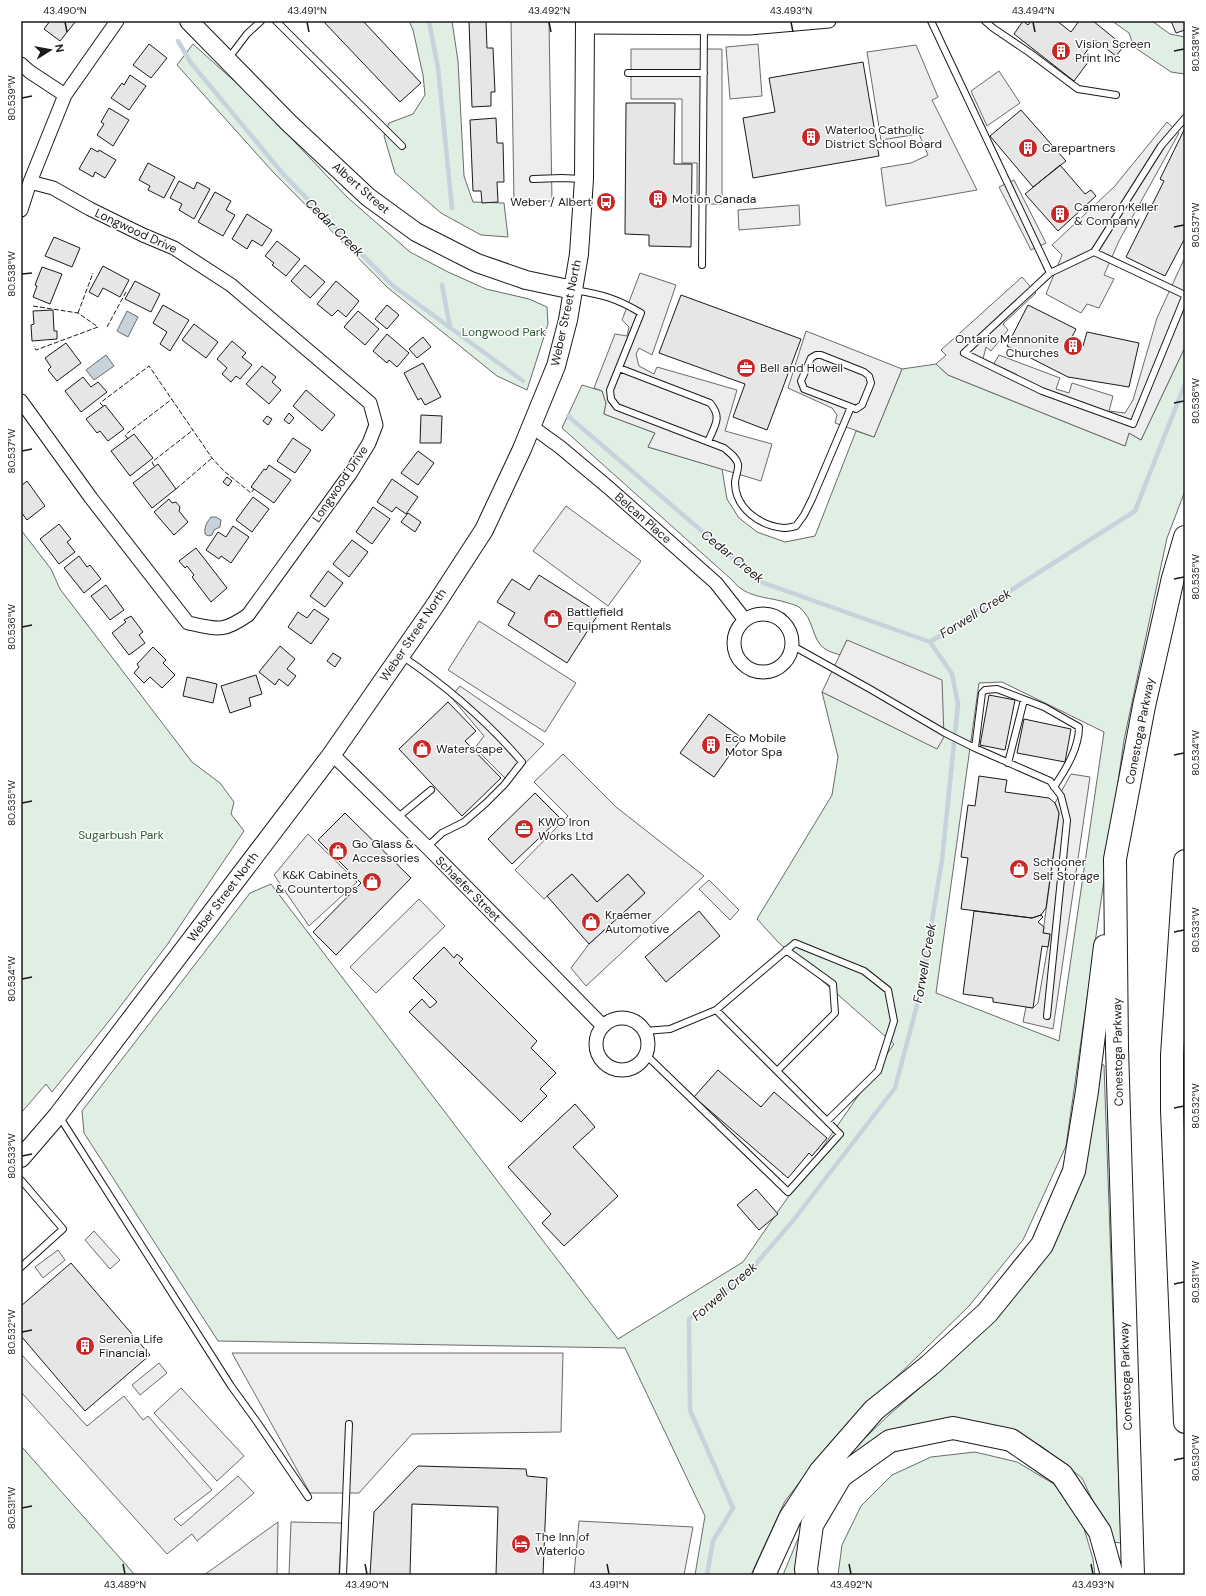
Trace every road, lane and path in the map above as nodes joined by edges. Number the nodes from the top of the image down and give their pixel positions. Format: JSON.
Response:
{"nodes":[{"id":1,"x":118,"y":21,"type":"edge"},
{"id":2,"x":189,"y":21,"type":"edge"},
{"id":3,"x":261,"y":21,"type":"edge"},
{"id":4,"x":276,"y":21,"type":"edge"},
{"id":5,"x":829,"y":21,"type":"edge"},
{"id":6,"x":931,"y":21,"type":"edge"},
{"id":7,"x":985,"y":21,"type":"edge"},
{"id":8,"x":585,"y":24,"type":"edge"},
{"id":9,"x":733,"y":24,"type":"edge"},
{"id":10,"x":704,"y":28,"type":"junction"},
{"id":11,"x":228,"y":60,"type":"junction"},
{"id":12,"x":21,"y":64,"type":"edge"},
{"id":13,"x":704,"y":72,"type":"junction"},
{"id":14,"x":628,"y":73,"type":"dead end"},
{"id":15,"x":65,"y":95,"type":"junction"},
{"id":16,"x":1116,"y":95,"type":"dead end"},
{"id":17,"x":1185,"y":118,"type":"edge"},
{"id":18,"x":402,"y":146,"type":"dead end"},
{"id":19,"x":533,"y":179,"type":"dead end"},
{"id":20,"x":584,"y":179,"type":"junction"},
{"id":21,"x":30,"y":182,"type":"junction"},
{"id":22,"x":21,"y":210,"type":"edge"},
{"id":23,"x":1094,"y":252,"type":"junction"},
{"id":24,"x":702,"y":265,"type":"dead end"},
{"id":25,"x":1050,"y":273,"type":"junction"},
{"id":26,"x":573,"y":290,"type":"junction"},
{"id":27,"x":1185,"y":296,"type":"edge"},
{"id":28,"x":619,"y":368,"type":"junction"},
{"id":29,"x":21,"y":401,"type":"edge"},
{"id":30,"x":851,"y":407,"type":"junction"},
{"id":31,"x":531,"y":426,"type":"junction"},
{"id":32,"x":708,"y":442,"type":"junction"},
{"id":33,"x":1185,"y":537,"type":"edge"},
{"id":34,"x":745,"y":620,"type":"junction"},
{"id":35,"x":793,"y":646,"type":"junction"},
{"id":36,"x":401,"y":655,"type":"junction"},
{"id":37,"x":1024,"y":700,"type":"junction"},
{"id":38,"x":973,"y":747,"type":"junction"},
{"id":39,"x":332,"y":754,"type":"junction"},
{"id":40,"x":1008,"y":763,"type":"junction"},
{"id":41,"x":1054,"y":787,"type":"junction"},
{"id":42,"x":431,"y":790,"type":"dead end"},
{"id":43,"x":397,"y":818,"type":"junction"},
{"id":44,"x":427,"y":847,"type":"junction"},
{"id":45,"x":1115,"y":859,"type":"junction"},
{"id":46,"x":1185,"y":861,"type":"edge"},
{"id":47,"x":786,"y":950,"type":"junction"},
{"id":48,"x":716,"y":1010,"type":"junction"},
{"id":49,"x":1047,"y":1016,"type":"dead end"},
{"id":50,"x":604,"y":1026,"type":"junction"},
{"id":51,"x":645,"y":1031,"type":"junction"},
{"id":52,"x":646,"y":1055,"type":"junction"},
{"id":53,"x":777,"y":1071,"type":"junction"},
{"id":54,"x":58,"y":1114,"type":"junction"},
{"id":55,"x":827,"y":1121,"type":"junction"},
{"id":56,"x":21,"y":1158,"type":"edge"},
{"id":57,"x":21,"y":1180,"type":"edge"},
{"id":58,"x":21,"y":1267,"type":"edge"},
{"id":59,"x":1185,"y":1422,"type":"edge"},
{"id":60,"x":349,"y":1424,"type":"dead end"},
{"id":61,"x":308,"y":1497,"type":"dead end"},
{"id":62,"x":343,"y":1575,"type":"edge"},
{"id":63,"x":764,"y":1575,"type":"edge"},
{"id":64,"x":806,"y":1575,"type":"edge"},
{"id":65,"x":1112,"y":1575,"type":"edge"},
{"id":66,"x":1133,"y":1575,"type":"edge"}],
"edges":[{"from":1,"to":15,"type":"street"},
{"from":2,"to":11,"type":"main road","name":"Albert Street"},
{"from":3,"to":11,"type":"lane"},
{"from":4,"to":18,"type":"lane"},
{"from":5,"to":9,"type":"street"},
{"from":6,"to":25,"type":"lane"},
{"from":7,"to":16,"type":"lane"},
{"from":8,"to":10,"type":"street"},
{"from":8,"to":20,"type":"main road","name":"Weber Street North"},
{"from":9,"to":10,"type":"street"},
{"from":10,"to":13,"type":"lane"},
{"from":11,"to":26,"type":"main road","name":"Albert Street"},
{"from":12,"to":15,"type":"street"},
{"from":13,"to":14,"type":"lane"},
{"from":13,"to":24,"type":"lane"},
{"from":15,"to":21,"type":"street"},
{"from":17,"to":23,"type":"lane"},
{"from":19,"to":20,"type":"lane"},
{"from":20,"to":26,"type":"main road","name":"Weber Street North"},
{"from":21,"to":22,"type":"street"},
{"from":21,"to":29,"type":"street","name":"Longwood Drive"},
{"from":23,"to":25,"type":"lane"},
{"from":23,"to":27,"type":"lane"},
{"from":25,"to":27,"type":"lane"},
{"from":26,"to":28,"type":"lane"},
{"from":26,"to":31,"type":"main road","name":"Weber Street North"},
{"from":28,"to":32,"type":"lane"},
{"from":28,"to":32,"type":"lane"},
{"from":30,"to":30,"type":"lane"},
{"from":30,"to":32,"type":"lane"},
{"from":31,"to":34,"type":"street","name":"Belcan Place"},
{"from":31,"to":36,"type":"main road","name":"Weber Street North"},
{"from":33,"to":45,"type":"highway","name":"Conestoga Parkway"},
{"from":34,"to":35,"type":"street"},
{"from":34,"to":35,"type":"street"},
{"from":35,"to":38,"type":"lane"},
{"from":36,"to":39,"type":"main road","name":"Weber Street North"},
{"from":36,"to":44,"type":"lane"},
{"from":37,"to":38,"type":"lane"},
{"from":37,"to":40,"type":"lane"},
{"from":37,"to":41,"type":"lane"},
{"from":38,"to":40,"type":"lane"},
{"from":39,"to":43,"type":"street","name":"Schaefer Street"},
{"from":39,"to":54,"type":"main road","name":"Weber Street North"},
{"from":40,"to":41,"type":"lane"},
{"from":41,"to":49,"type":"lane"},
{"from":42,"to":43,"type":"lane"},
{"from":43,"to":44,"type":"street","name":"Schaefer Street"},
{"from":44,"to":50,"type":"street","name":"Schaefer Street"},
{"from":45,"to":63,"type":"highway"},
{"from":45,"to":66,"type":"highway","name":"Conestoga Parkway"},
{"from":46,"to":59,"type":"highway"},
{"from":47,"to":48,"type":"lane"},
{"from":47,"to":53,"type":"lane"},
{"from":47,"to":55,"type":"lane"},
{"from":48,"to":51,"type":"lane"},
{"from":48,"to":53,"type":"lane"},
{"from":50,"to":51,"type":"street"},
{"from":50,"to":52,"type":"street"},
{"from":51,"to":52,"type":"street"},
{"from":52,"to":55,"type":"lane"},
{"from":53,"to":55,"type":"lane"},
{"from":54,"to":56,"type":"main road","name":"Weber Street North"},
{"from":54,"to":61,"type":"lane"},
{"from":57,"to":58,"type":"lane"},
{"from":60,"to":62,"type":"lane"},
{"from":64,"to":65,"type":"highway"}]}
